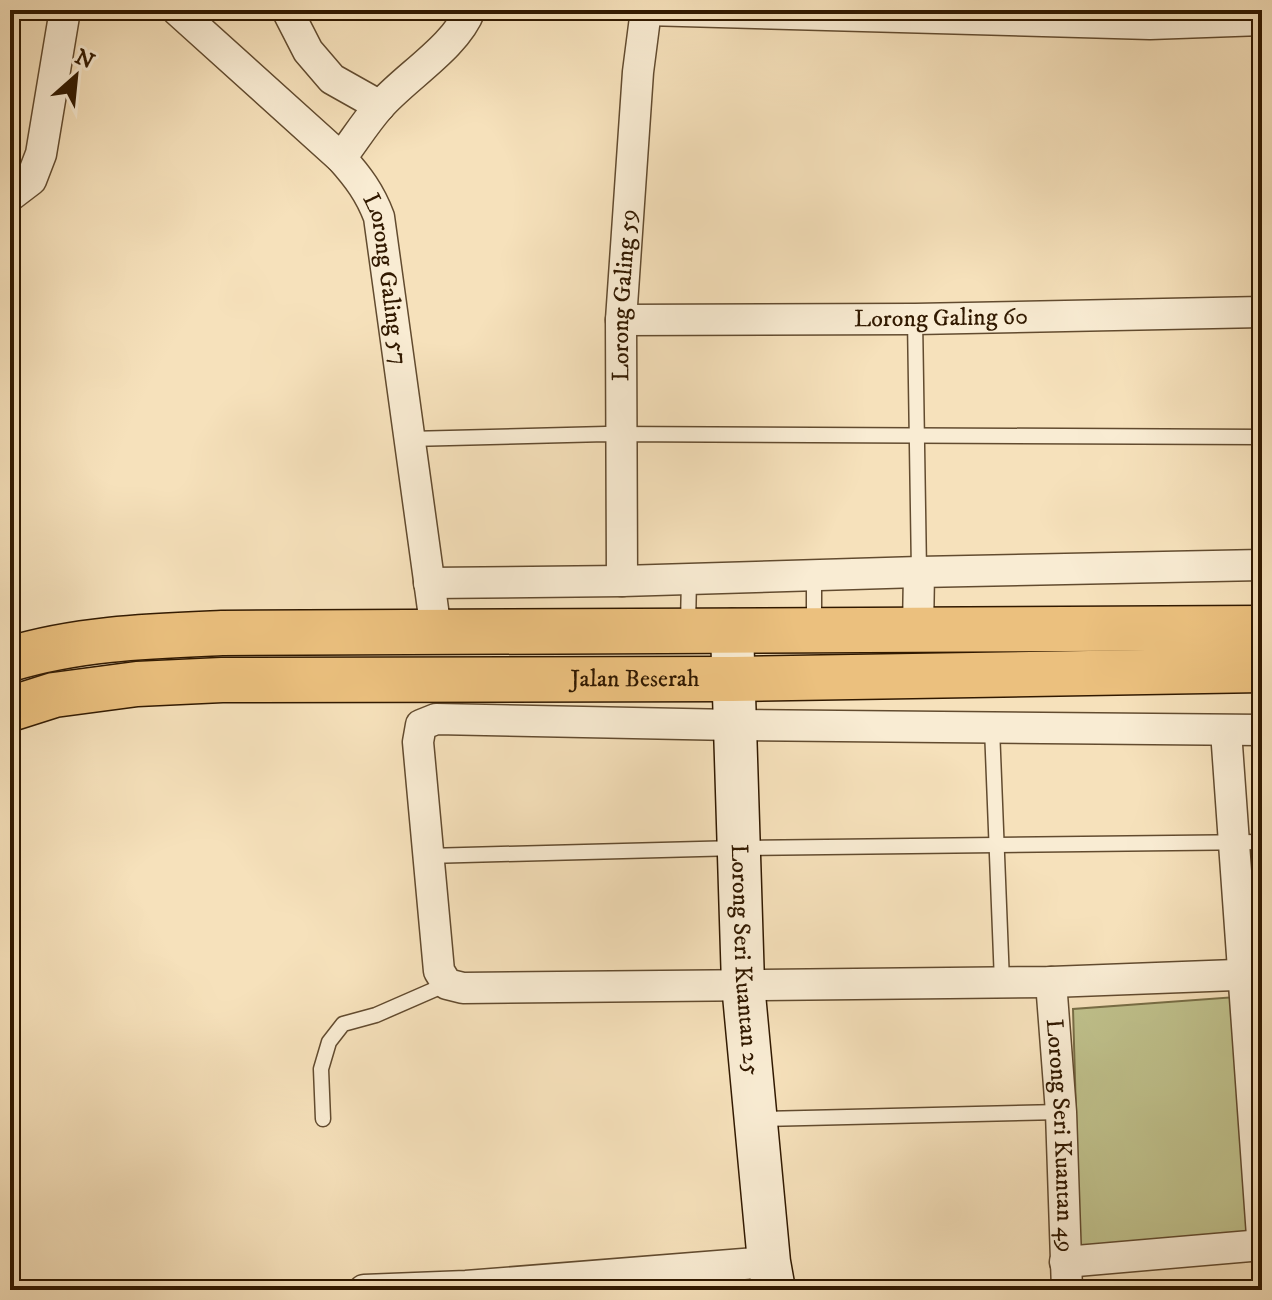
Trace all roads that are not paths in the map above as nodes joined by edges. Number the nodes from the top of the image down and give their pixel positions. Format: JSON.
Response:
{"nodes":[{"id":1,"x":65,"y":10,"type":"edge"},
{"id":2,"x":177,"y":10,"type":"edge"},
{"id":3,"x":287,"y":10,"type":"edge"},
{"id":4,"x":470,"y":10,"type":"edge"},
{"id":5,"x":646,"y":10,"type":"edge"},
{"id":6,"x":1149,"y":17,"type":"edge"},
{"id":7,"x":1262,"y":20,"type":"edge"},
{"id":8,"x":380,"y":106,"type":"junction"},
{"id":9,"x":341,"y":158,"type":"junction"},
{"id":10,"x":10,"y":196,"type":"edge"},
{"id":11,"x":1262,"y":312,"type":"edge"},
{"id":12,"x":915,"y":319,"type":"junction"},
{"id":13,"x":621,"y":320,"type":"junction"},
{"id":14,"x":622,"y":435,"type":"junction"},
{"id":15,"x":916,"y":436,"type":"junction"},
{"id":16,"x":1262,"y":437,"type":"edge"},
{"id":17,"x":409,"y":439,"type":"junction"},
{"id":18,"x":1262,"y":565,"type":"edge"},
{"id":19,"x":919,"y":572,"type":"junction"},
{"id":20,"x":814,"y":574,"type":"junction"},
{"id":21,"x":689,"y":578,"type":"junction"},
{"id":22,"x":622,"y":581,"type":"junction"},
{"id":23,"x":429,"y":583,"type":"junction"},
{"id":24,"x":1262,"y":628,"type":"edge"},
{"id":25,"x":688,"y":629,"type":"junction"},
{"id":26,"x":732,"y":630,"type":"junction"},
{"id":27,"x":814,"y":630,"type":"junction"},
{"id":28,"x":918,"y":630,"type":"junction"},
{"id":29,"x":436,"y":631,"type":"junction"},
{"id":30,"x":10,"y":659,"type":"edge"},
{"id":31,"x":1262,"y":670,"type":"edge"},
{"id":32,"x":732,"y":679,"type":"junction"},
{"id":33,"x":10,"y":709,"type":"edge"},
{"id":34,"x":733,"y":725,"type":"junction"},
{"id":35,"x":992,"y":728,"type":"junction"},
{"id":36,"x":1262,"y":730,"type":"edge"},
{"id":37,"x":1226,"y":731,"type":"junction"},
{"id":38,"x":1248,"y":842,"type":"edge"},
{"id":39,"x":997,"y":846,"type":"junction"},
{"id":40,"x":738,"y":848,"type":"junction"},
{"id":41,"x":427,"y":856,"type":"junction"},
{"id":42,"x":1253,"y":974,"type":"edge"},
{"id":43,"x":1002,"y":982,"type":"junction"},
{"id":44,"x":1051,"y":982,"type":"junction"},
{"id":45,"x":447,"y":984,"type":"junction"},
{"id":46,"x":743,"y":984,"type":"junction"},
{"id":47,"x":1061,"y":1112,"type":"junction"},
{"id":48,"x":323,"y":1119,"type":"dead end"},
{"id":49,"x":757,"y":1119,"type":"junction"},
{"id":50,"x":1262,"y":1236,"type":"edge"},
{"id":51,"x":1262,"y":1245,"type":"edge"},
{"id":52,"x":772,"y":1276,"type":"edge"},
{"id":53,"x":1066,"y":1276,"type":"edge"},
{"id":54,"x":466,"y":1288,"type":"edge"},
{"id":55,"x":364,"y":1290,"type":"edge"}],
"edges":[{"from":1,"to":10,"type":"street"},
{"from":2,"to":9,"type":"street","name":"Lorong Galing 57"},
{"from":3,"to":8,"type":"street"},
{"from":4,"to":8,"type":"street"},
{"from":5,"to":6,"type":"street"},
{"from":5,"to":13,"type":"street","name":"Lorong Galing 59"},
{"from":6,"to":7,"type":"street"},
{"from":8,"to":9,"type":"street"},
{"from":9,"to":17,"type":"street","name":"Lorong Galing 57"},
{"from":11,"to":12,"type":"street","name":"Lorong Galing 60"},
{"from":12,"to":13,"type":"street","name":"Lorong Galing 60"},
{"from":12,"to":15,"type":"lane"},
{"from":13,"to":14,"type":"street","name":"Lorong Galing 59"},
{"from":14,"to":15,"type":"lane"},
{"from":14,"to":17,"type":"lane"},
{"from":14,"to":22,"type":"street","name":"Lorong Galing 59"},
{"from":15,"to":16,"type":"lane"},
{"from":15,"to":19,"type":"lane"},
{"from":17,"to":23,"type":"street","name":"Lorong Galing 57"},
{"from":18,"to":19,"type":"street"},
{"from":19,"to":20,"type":"street"},
{"from":19,"to":28,"type":"street"},
{"from":20,"to":21,"type":"street"},
{"from":20,"to":27,"type":"lane"},
{"from":21,"to":22,"type":"street"},
{"from":21,"to":25,"type":"lane"},
{"from":22,"to":23,"type":"street"},
{"from":23,"to":29,"type":"street","name":"Lorong Galing 57"},
{"from":24,"to":28,"type":"highway","name":"Jalan Beserah"},
{"from":25,"to":26,"type":"highway","name":"Jalan Beserah"},
{"from":25,"to":29,"type":"highway","name":"Jalan Beserah"},
{"from":26,"to":27,"type":"highway","name":"Jalan Beserah"},
{"from":26,"to":32,"type":"street","name":"Lorong Seri Kuantan 25"},
{"from":27,"to":28,"type":"highway","name":"Jalan Beserah"},
{"from":29,"to":30,"type":"highway","name":"Jalan Beserah"},
{"from":31,"to":32,"type":"highway","name":"Jalan Beserah"},
{"from":32,"to":33,"type":"highway","name":"Jalan Beserah"},
{"from":32,"to":34,"type":"street","name":"Lorong Seri Kuantan 25"},
{"from":34,"to":35,"type":"street"},
{"from":34,"to":40,"type":"street","name":"Lorong Seri Kuantan 25"},
{"from":34,"to":41,"type":"street"},
{"from":35,"to":37,"type":"street"},
{"from":35,"to":39,"type":"lane"},
{"from":36,"to":37,"type":"street"},
{"from":37,"to":38,"type":"street"},
{"from":38,"to":39,"type":"lane"},
{"from":38,"to":42,"type":"street"},
{"from":39,"to":40,"type":"lane"},
{"from":39,"to":43,"type":"lane"},
{"from":40,"to":41,"type":"lane"},
{"from":40,"to":46,"type":"street","name":"Lorong Seri Kuantan 25"},
{"from":41,"to":45,"type":"street"},
{"from":42,"to":44,"type":"street"},
{"from":42,"to":50,"type":"street"},
{"from":43,"to":44,"type":"street"},
{"from":43,"to":46,"type":"street"},
{"from":44,"to":47,"type":"street","name":"Lorong Seri Kuantan 49"},
{"from":45,"to":46,"type":"street"},
{"from":45,"to":48,"type":"lane"},
{"from":46,"to":49,"type":"street","name":"Lorong Seri Kuantan 25"},
{"from":47,"to":49,"type":"lane"},
{"from":47,"to":53,"type":"street","name":"Lorong Seri Kuantan 49"},
{"from":49,"to":52,"type":"street","name":"Lorong Seri Kuantan 25"},
{"from":51,"to":53,"type":"street"},
{"from":52,"to":54,"type":"street"},
{"from":54,"to":55,"type":"street"}]}
